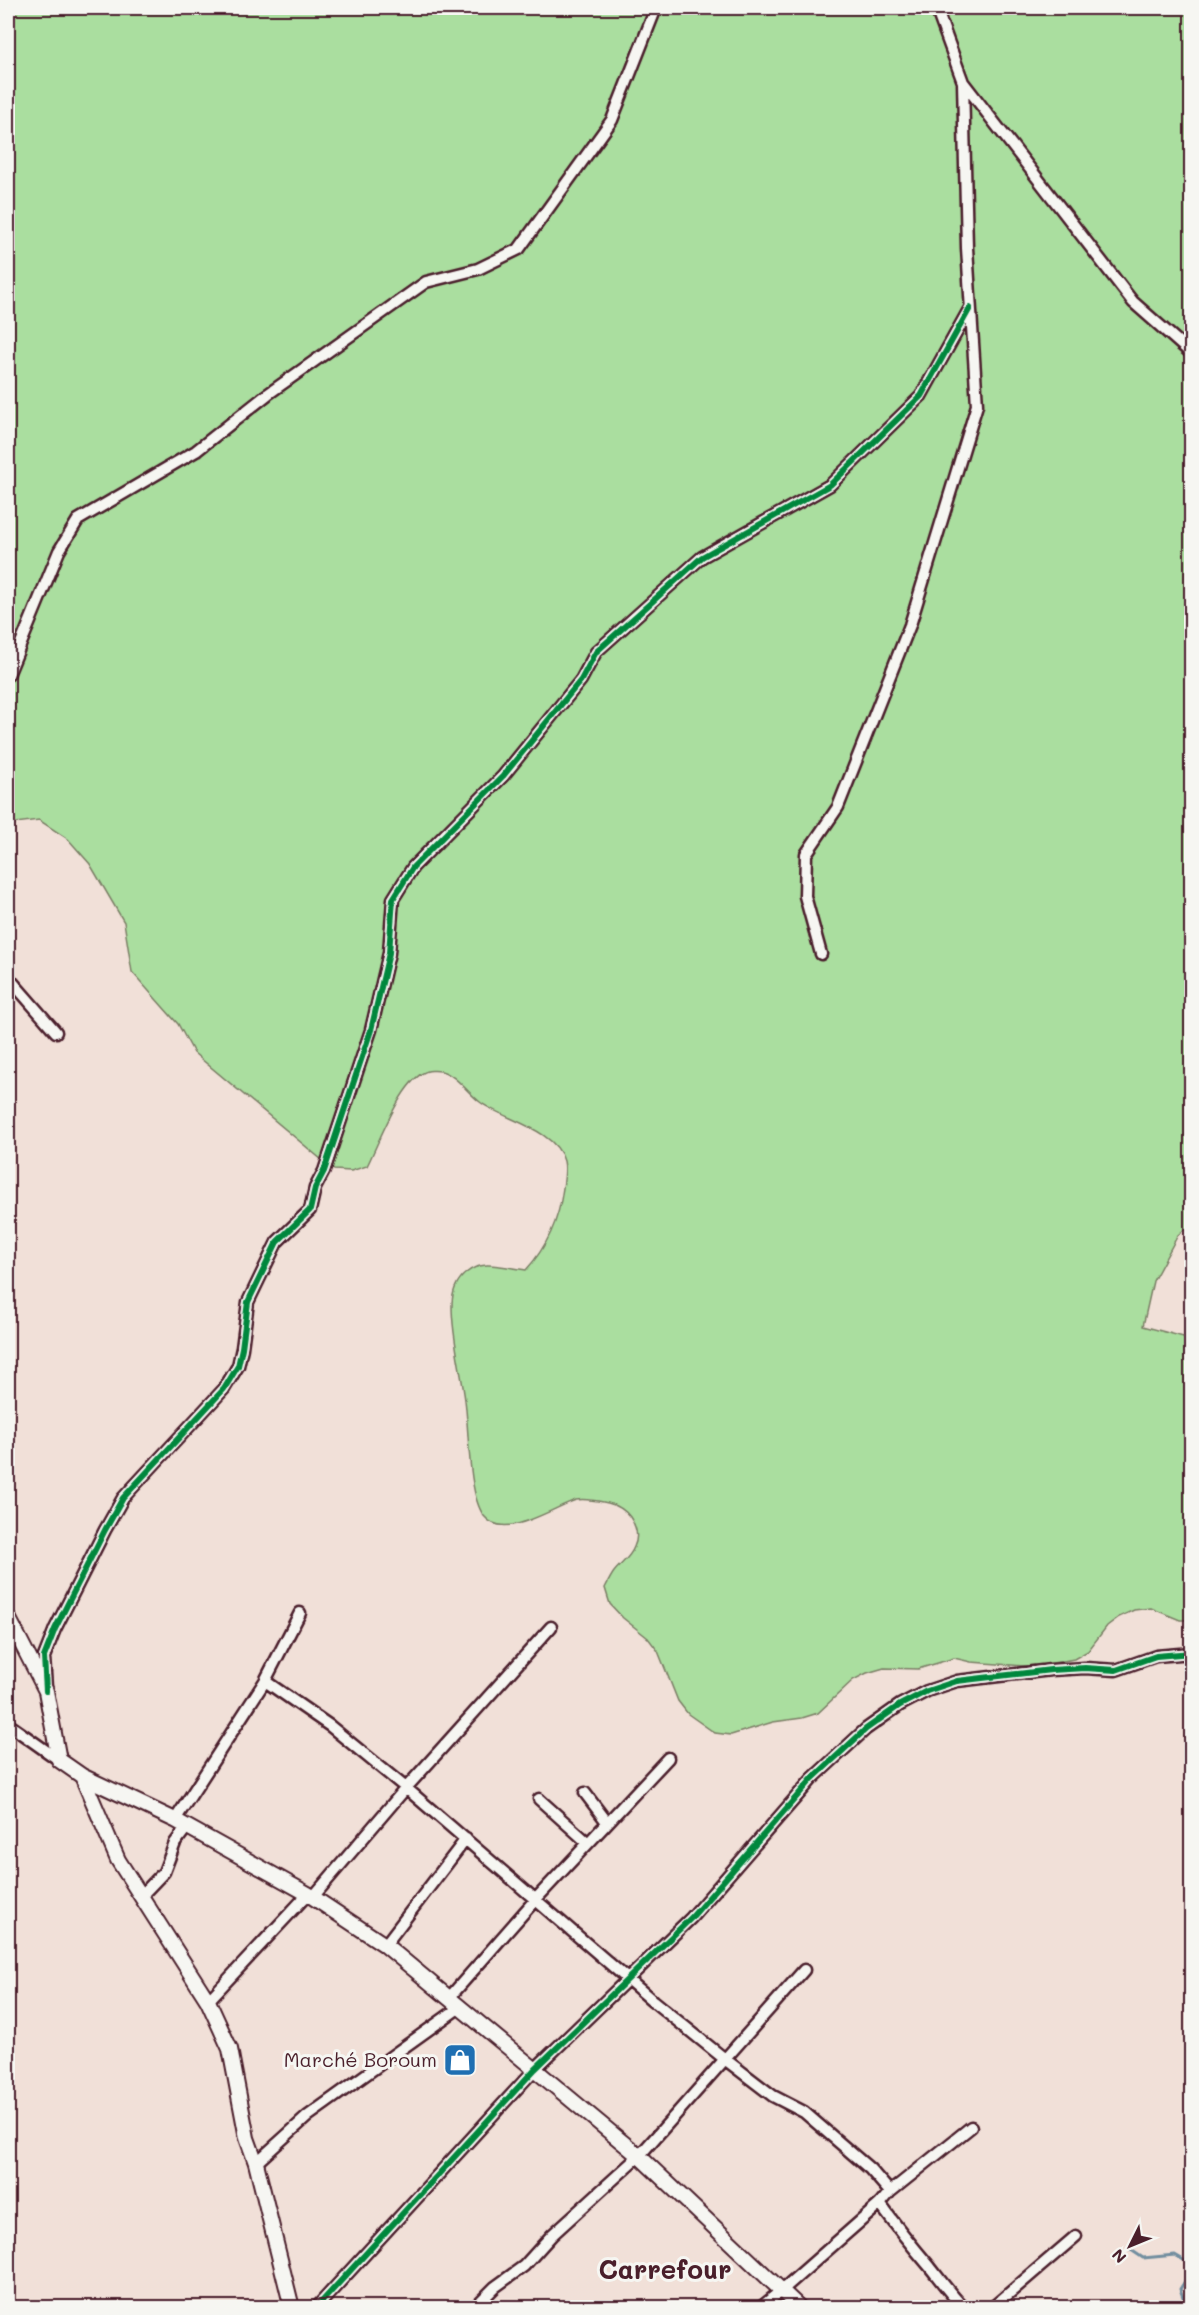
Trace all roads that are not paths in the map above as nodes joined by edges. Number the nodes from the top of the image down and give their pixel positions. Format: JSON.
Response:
{"nodes":[{"id":1,"x":656,"y":8,"type":"edge"},
{"id":2,"x":936,"y":8,"type":"edge"},
{"id":3,"x":963,"y":82,"type":"junction"},
{"id":4,"x":970,"y":308,"type":"junction"},
{"id":5,"x":1191,"y":354,"type":"edge"},
{"id":6,"x":8,"y":675,"type":"edge"},
{"id":7,"x":821,"y":954,"type":"dead end"},
{"id":8,"x":8,"y":977,"type":"edge"},
{"id":9,"x":56,"y":1032,"type":"dead end"},
{"id":10,"x":300,"y":1613,"type":"dead end"},
{"id":11,"x":8,"y":1617,"type":"edge"},
{"id":12,"x":551,"y":1627,"type":"dead end"},
{"id":13,"x":1191,"y":1653,"type":"edge"},
{"id":14,"x":265,"y":1681,"type":"junction"},
{"id":15,"x":46,"y":1692,"type":"junction"},
{"id":16,"x":8,"y":1725,"type":"edge"},
{"id":17,"x":668,"y":1758,"type":"dead end"},
{"id":18,"x":59,"y":1760,"type":"junction"},
{"id":19,"x":82,"y":1776,"type":"junction"},
{"id":20,"x":406,"y":1788,"type":"junction"},
{"id":21,"x":585,"y":1793,"type":"dead end"},
{"id":22,"x":539,"y":1799,"type":"dead end"},
{"id":23,"x":608,"y":1822,"type":"junction"},
{"id":24,"x":181,"y":1823,"type":"junction"},
{"id":25,"x":466,"y":1839,"type":"junction"},
{"id":26,"x":588,"y":1843,"type":"junction"},
{"id":27,"x":141,"y":1896,"type":"junction"},
{"id":28,"x":310,"y":1896,"type":"junction"},
{"id":29,"x":535,"y":1900,"type":"junction"},
{"id":30,"x":385,"y":1945,"type":"junction"},
{"id":31,"x":804,"y":1970,"type":"dead end"},
{"id":32,"x":626,"y":1978,"type":"junction"},
{"id":33,"x":208,"y":2001,"type":"junction"},
{"id":34,"x":454,"y":2002,"type":"junction"},
{"id":35,"x":726,"y":2060,"type":"junction"},
{"id":36,"x":535,"y":2068,"type":"junction"},
{"id":37,"x":971,"y":2127,"type":"dead end"},
{"id":38,"x":639,"y":2156,"type":"junction"},
{"id":39,"x":256,"y":2163,"type":"junction"},
{"id":40,"x":890,"y":2192,"type":"junction"},
{"id":41,"x":880,"y":2204,"type":"junction"},
{"id":42,"x":1076,"y":2236,"type":"dead end"},
{"id":43,"x":781,"y":2291,"type":"junction"},
{"id":44,"x":292,"y":2307,"type":"edge"},
{"id":45,"x":316,"y":2307,"type":"edge"},
{"id":46,"x":474,"y":2307,"type":"edge"},
{"id":47,"x":760,"y":2307,"type":"edge"},
{"id":48,"x":800,"y":2307,"type":"edge"},
{"id":49,"x":964,"y":2307,"type":"edge"},
{"id":50,"x":992,"y":2307,"type":"edge"}],
"edges":[{"from":1,"to":6,"type":"street"},
{"from":2,"to":3,"type":"street"},
{"from":3,"to":4,"type":"street"},
{"from":3,"to":5,"type":"street"},
{"from":4,"to":7,"type":"street"},
{"from":4,"to":15,"type":"street"},
{"from":8,"to":9,"type":"street"},
{"from":10,"to":14,"type":"street"},
{"from":11,"to":15,"type":"street"},
{"from":12,"to":20,"type":"street"},
{"from":13,"to":32,"type":"street"},
{"from":14,"to":20,"type":"street"},
{"from":14,"to":24,"type":"street"},
{"from":15,"to":18,"type":"street"},
{"from":16,"to":18,"type":"street"},
{"from":17,"to":23,"type":"street"},
{"from":18,"to":19,"type":"street"},
{"from":19,"to":24,"type":"street"},
{"from":19,"to":27,"type":"street"},
{"from":20,"to":25,"type":"street"},
{"from":20,"to":28,"type":"street"},
{"from":21,"to":23,"type":"street"},
{"from":22,"to":26,"type":"street"},
{"from":23,"to":26,"type":"street"},
{"from":24,"to":27,"type":"street"},
{"from":24,"to":28,"type":"street"},
{"from":25,"to":29,"type":"street"},
{"from":25,"to":30,"type":"street"},
{"from":26,"to":29,"type":"street"},
{"from":27,"to":33,"type":"street"},
{"from":28,"to":30,"type":"street"},
{"from":28,"to":33,"type":"street"},
{"from":29,"to":32,"type":"street"},
{"from":29,"to":34,"type":"street"},
{"from":30,"to":34,"type":"street"},
{"from":31,"to":35,"type":"street"},
{"from":32,"to":35,"type":"street"},
{"from":32,"to":36,"type":"street"},
{"from":33,"to":39,"type":"street"},
{"from":34,"to":36,"type":"street"},
{"from":34,"to":39,"type":"street"},
{"from":35,"to":38,"type":"street"},
{"from":35,"to":40,"type":"street"},
{"from":36,"to":38,"type":"street"},
{"from":36,"to":45,"type":"street"},
{"from":37,"to":40,"type":"street"},
{"from":38,"to":43,"type":"street"},
{"from":38,"to":46,"type":"street"},
{"from":39,"to":44,"type":"street"},
{"from":40,"to":41,"type":"street"},
{"from":41,"to":43,"type":"street"},
{"from":41,"to":49,"type":"street"},
{"from":42,"to":50,"type":"street"},
{"from":43,"to":47,"type":"street"},
{"from":43,"to":48,"type":"street"}]}
